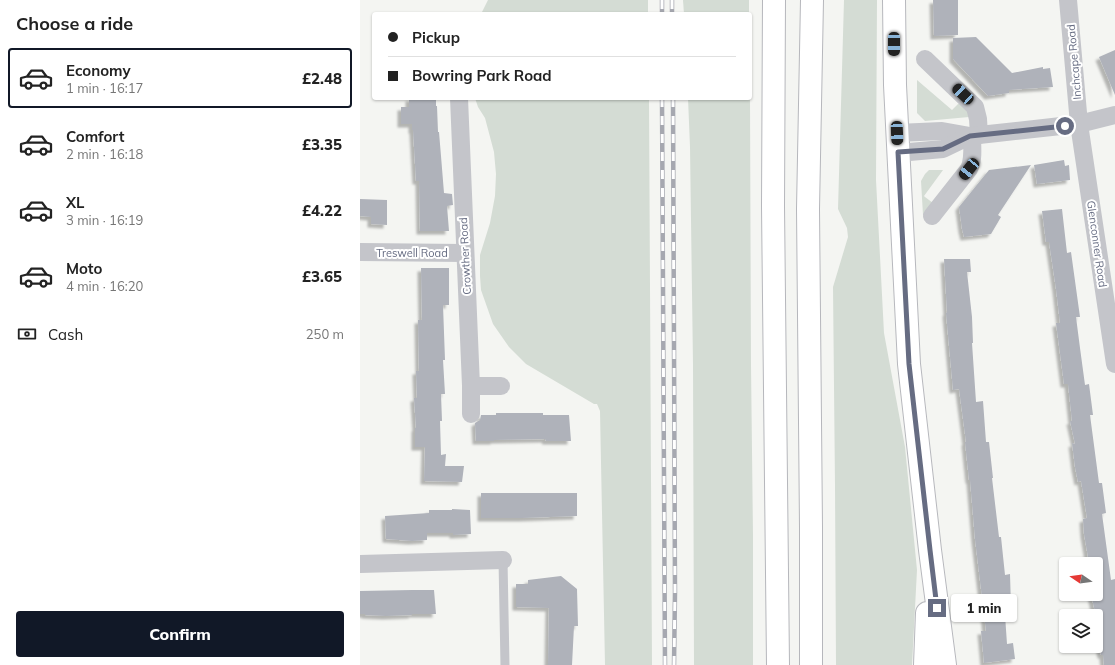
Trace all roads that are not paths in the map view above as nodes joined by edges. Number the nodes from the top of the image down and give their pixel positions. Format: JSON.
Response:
{"nodes":[{"id":1,"x":774,"y":0,"type":"edge"},
{"id":2,"x":812,"y":0,"type":"edge"},
{"id":3,"x":894,"y":0,"type":"edge"},
{"id":4,"x":1068,"y":0,"type":"edge"},
{"id":5,"x":925,"y":59,"type":"dead end"},
{"id":6,"x":459,"y":100,"type":"edge"},
{"id":7,"x":1115,"y":115,"type":"edge"},
{"id":8,"x":1079,"y":124,"type":"junction"},
{"id":9,"x":973,"y":136,"type":"junction"},
{"id":10,"x":898,"y":143,"type":"junction"},
{"id":11,"x":932,"y":216,"type":"dead end"},
{"id":12,"x":360,"y":252,"type":"edge"},
{"id":13,"x":465,"y":253,"type":"junction"},
{"id":14,"x":1115,"y":364,"type":"edge"},
{"id":15,"x":471,"y":386,"type":"junction"},
{"id":16,"x":501,"y":386,"type":"dead end"},
{"id":17,"x":471,"y":414,"type":"dead end"},
{"id":18,"x":930,"y":550,"type":"junction"},
{"id":19,"x":503,"y":560,"type":"joint"},
{"id":20,"x":360,"y":564,"type":"edge"},
{"id":21,"x":505,"y":665,"type":"edge"},
{"id":22,"x":778,"y":665,"type":"edge"},
{"id":23,"x":811,"y":665,"type":"edge"},
{"id":24,"x":925,"y":665,"type":"edge"},
{"id":25,"x":945,"y":665,"type":"edge"}],
"edges":[{"from":1,"to":22,"type":"main road"},
{"from":2,"to":23,"type":"main road"},
{"from":3,"to":10,"type":"main road"},
{"from":4,"to":8,"type":"street","name":"Inchcape Road"},
{"from":5,"to":9,"type":"street"},
{"from":6,"to":13,"type":"street","name":"Crowther Road"},
{"from":7,"to":8,"type":"street"},
{"from":8,"to":9,"type":"street"},
{"from":8,"to":14,"type":"street","name":"Glenconner Road"},
{"from":9,"to":10,"type":"street"},
{"from":9,"to":11,"type":"street"},
{"from":10,"to":18,"type":"main road"},
{"from":12,"to":13,"type":"street","name":"Treswell Road"},
{"from":13,"to":15,"type":"street","name":"Crowther Road"},
{"from":15,"to":16,"type":"street"},
{"from":15,"to":17,"type":"street","name":"Crowther Road"},
{"from":18,"to":24,"type":"main road"},
{"from":18,"to":25,"type":"main road"},
{"from":19,"to":20,"type":"street"},
{"from":19,"to":21,"type":"lane"}]}
